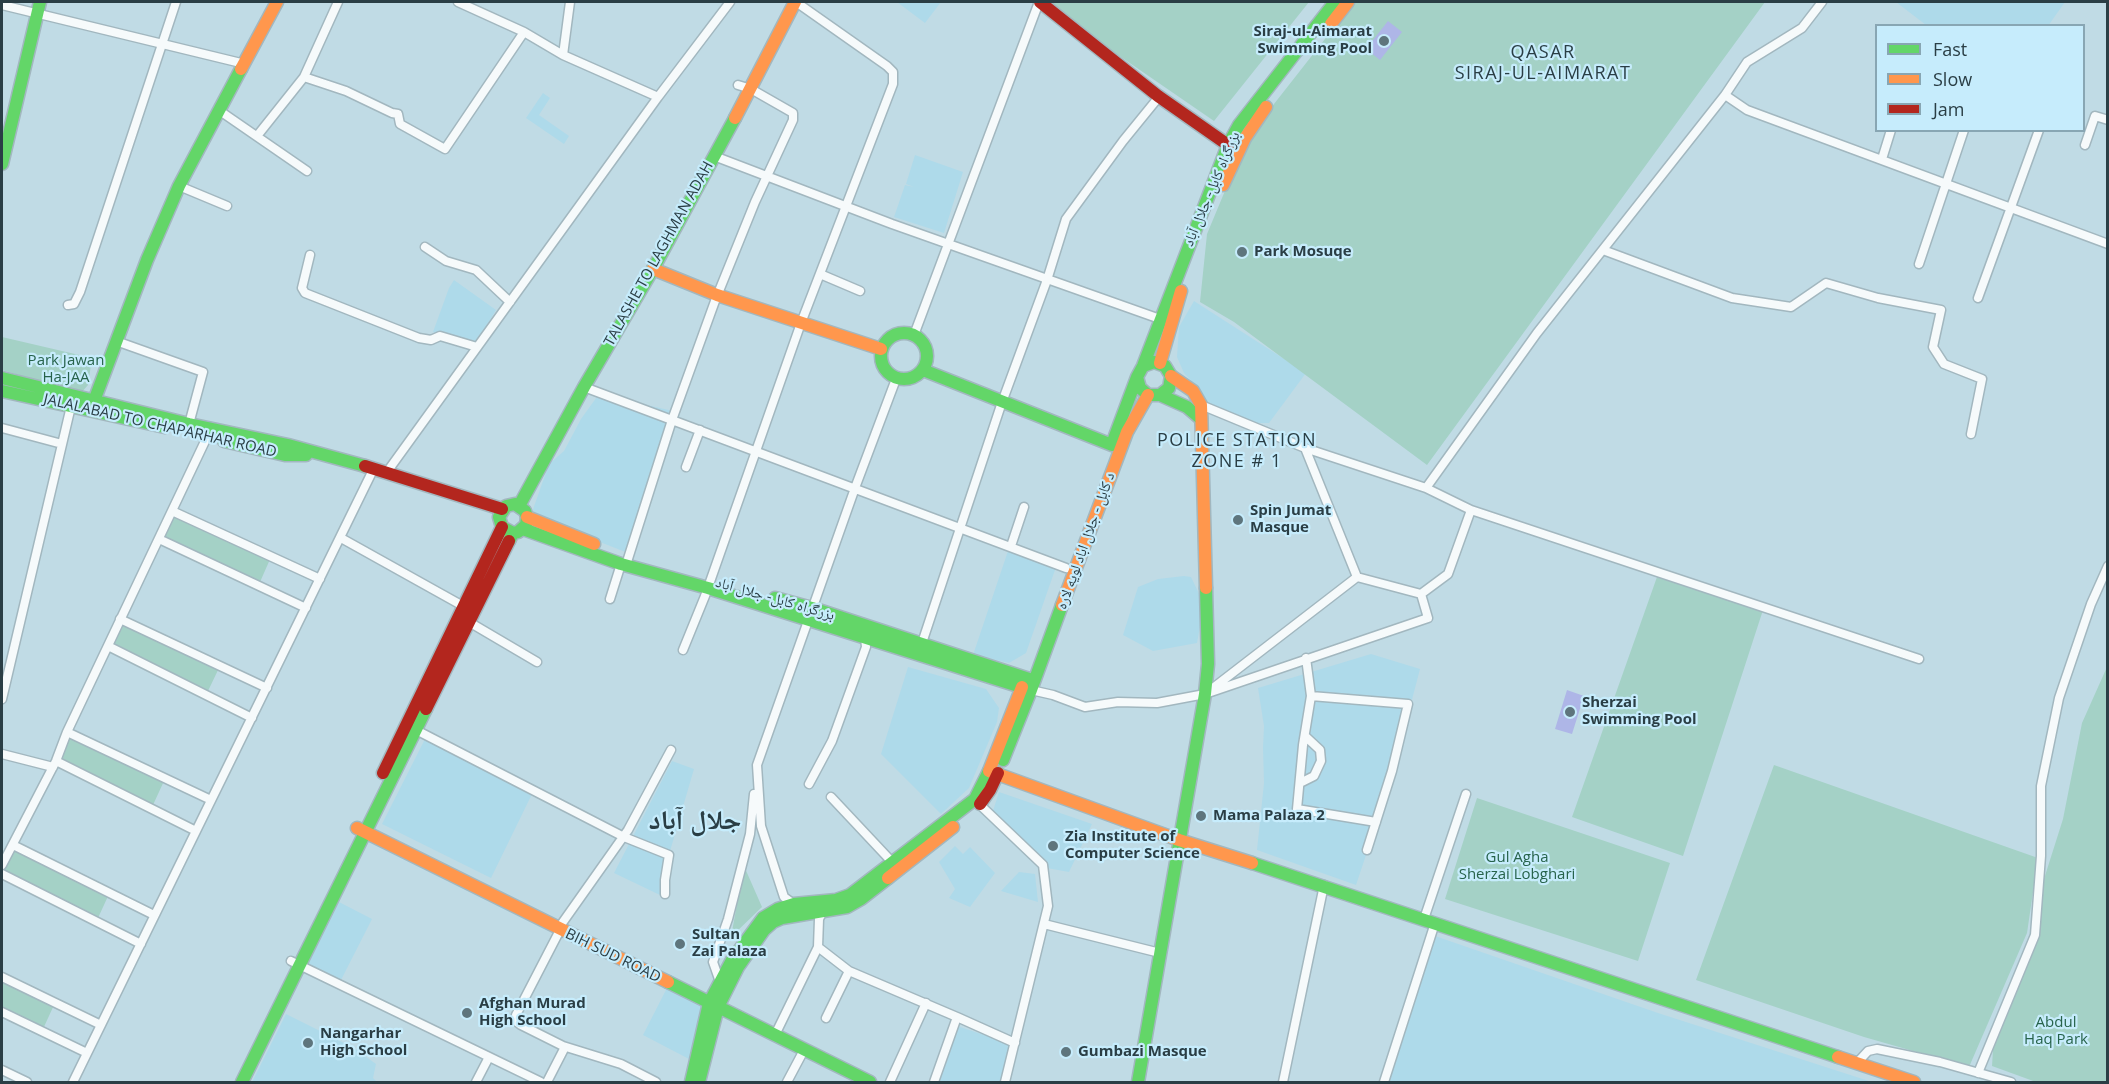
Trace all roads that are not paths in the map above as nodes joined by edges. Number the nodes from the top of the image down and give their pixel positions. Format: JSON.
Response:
{"nodes":[{"id":1,"x":176,"y":2,"type":"edge"},
{"id":2,"x":277,"y":2,"type":"edge"},
{"id":3,"x":338,"y":2,"type":"edge"},
{"id":4,"x":458,"y":2,"type":"edge"},
{"id":5,"x":570,"y":2,"type":"edge"},
{"id":6,"x":730,"y":2,"type":"edge"},
{"id":7,"x":796,"y":2,"type":"edge"},
{"id":8,"x":1039,"y":2,"type":"edge"},
{"id":9,"x":1335,"y":2,"type":"edge"},
{"id":10,"x":1348,"y":2,"type":"edge"},
{"id":11,"x":1822,"y":2,"type":"edge"},
{"id":12,"x":2,"y":4,"type":"edge"},
{"id":13,"x":39,"y":7,"type":"edge"},
{"id":14,"x":524,"y":32,"type":"junction"},
{"id":15,"x":161,"y":44,"type":"junction"},
{"id":16,"x":563,"y":55,"type":"junction"},
{"id":17,"x":245,"y":64,"type":"junction"},
{"id":18,"x":304,"y":77,"type":"junction"},
{"id":19,"x":738,"y":85,"type":"dead end"},
{"id":20,"x":751,"y":89,"type":"junction"},
{"id":21,"x":1725,"y":95,"type":"junction"},
{"id":22,"x":1158,"y":96,"type":"junction"},
{"id":23,"x":658,"y":97,"type":"junction"},
{"id":24,"x":220,"y":111,"type":"junction"},
{"id":25,"x":2108,"y":120,"type":"edge"},
{"id":26,"x":1890,"y":132,"type":"edge"},
{"id":27,"x":1963,"y":132,"type":"edge"},
{"id":28,"x":2038,"y":132,"type":"edge"},
{"id":29,"x":257,"y":136,"type":"junction"},
{"id":30,"x":1228,"y":145,"type":"junction"},
{"id":31,"x":2085,"y":146,"type":"dead end"},
{"id":32,"x":714,"y":156,"type":"junction"},
{"id":33,"x":1882,"y":159,"type":"junction"},
{"id":34,"x":2,"y":164,"type":"edge"},
{"id":35,"x":307,"y":171,"type":"dead end"},
{"id":36,"x":768,"y":175,"type":"junction"},
{"id":37,"x":1946,"y":183,"type":"junction"},
{"id":38,"x":179,"y":186,"type":"junction"},
{"id":39,"x":227,"y":206,"type":"dead end"},
{"id":40,"x":847,"y":206,"type":"junction"},
{"id":41,"x":2011,"y":207,"type":"junction"},
{"id":42,"x":948,"y":243,"type":"junction"},
{"id":43,"x":2108,"y":244,"type":"edge"},
{"id":44,"x":425,"y":247,"type":"dead end"},
{"id":45,"x":1603,"y":250,"type":"junction"},
{"id":46,"x":310,"y":255,"type":"dead end"},
{"id":47,"x":1919,"y":264,"type":"dead end"},
{"id":48,"x":653,"y":269,"type":"junction"},
{"id":49,"x":820,"y":274,"type":"junction"},
{"id":50,"x":1047,"y":280,"type":"junction"},
{"id":51,"x":860,"y":291,"type":"dead end"},
{"id":52,"x":717,"y":295,"type":"junction"},
{"id":53,"x":1978,"y":298,"type":"dead end"},
{"id":54,"x":510,"y":302,"type":"junction"},
{"id":55,"x":68,"y":305,"type":"dead end"},
{"id":56,"x":1160,"y":319,"type":"junction"},
{"id":57,"x":801,"y":323,"type":"junction"},
{"id":58,"x":914,"y":335,"type":"junction"},
{"id":59,"x":116,"y":341,"type":"junction"},
{"id":60,"x":477,"y":348,"type":"junction"},
{"id":61,"x":881,"y":349,"type":"junction"},
{"id":62,"x":1160,"y":363,"type":"junction"},
{"id":63,"x":923,"y":370,"type":"junction"},
{"id":64,"x":1140,"y":371,"type":"junction"},
{"id":65,"x":1171,"y":376,"type":"junction"},
{"id":66,"x":2,"y":378,"type":"edge"},
{"id":67,"x":896,"y":379,"type":"junction"},
{"id":68,"x":584,"y":387,"type":"junction"},
{"id":69,"x":2,"y":391,"type":"edge"},
{"id":70,"x":1154,"y":395,"type":"junction"},
{"id":71,"x":72,"y":401,"type":"junction"},
{"id":72,"x":1003,"y":402,"type":"junction"},
{"id":73,"x":92,"y":405,"type":"junction"},
{"id":74,"x":1201,"y":405,"type":"junction"},
{"id":75,"x":1201,"y":419,"type":"junction"},
{"id":76,"x":672,"y":420,"type":"junction"},
{"id":77,"x":189,"y":424,"type":"junction"},
{"id":78,"x":2,"y":428,"type":"edge"},
{"id":79,"x":700,"y":430,"type":"junction"},
{"id":80,"x":1971,"y":434,"type":"dead end"},
{"id":81,"x":207,"y":437,"type":"junction"},
{"id":82,"x":62,"y":444,"type":"junction"},
{"id":83,"x":1112,"y":445,"type":"junction"},
{"id":84,"x":1305,"y":448,"type":"junction"},
{"id":85,"x":755,"y":451,"type":"junction"},
{"id":86,"x":320,"y":455,"type":"junction"},
{"id":87,"x":686,"y":467,"type":"dead end"},
{"id":88,"x":374,"y":468,"type":"junction"},
{"id":89,"x":387,"y":472,"type":"junction"},
{"id":90,"x":855,"y":488,"type":"junction"},
{"id":91,"x":1426,"y":488,"type":"junction"},
{"id":92,"x":519,"y":506,"type":"junction"},
{"id":93,"x":1024,"y":507,"type":"dead end"},
{"id":94,"x":502,"y":509,"type":"junction"},
{"id":95,"x":1471,"y":510,"type":"junction"},
{"id":96,"x":172,"y":511,"type":"junction"},
{"id":97,"x":516,"y":526,"type":"junction"},
{"id":98,"x":959,"y":528,"type":"junction"},
{"id":99,"x":341,"y":538,"type":"junction"},
{"id":100,"x":159,"y":539,"type":"junction"},
{"id":101,"x":1011,"y":546,"type":"junction"},
{"id":102,"x":625,"y":563,"type":"junction"},
{"id":103,"x":2108,"y":566,"type":"edge"},
{"id":104,"x":1066,"y":568,"type":"junction"},
{"id":105,"x":1357,"y":577,"type":"junction"},
{"id":106,"x":320,"y":579,"type":"junction"},
{"id":107,"x":709,"y":584,"type":"junction"},
{"id":108,"x":1421,"y":594,"type":"junction"},
{"id":109,"x":610,"y":599,"type":"dead end"},
{"id":110,"x":463,"y":606,"type":"junction"},
{"id":111,"x":306,"y":608,"type":"junction"},
{"id":112,"x":810,"y":613,"type":"junction"},
{"id":113,"x":120,"y":619,"type":"junction"},
{"id":114,"x":469,"y":622,"type":"junction"},
{"id":115,"x":866,"y":637,"type":"junction"},
{"id":116,"x":108,"y":646,"type":"junction"},
{"id":117,"x":920,"y":649,"type":"junction"},
{"id":118,"x":682,"y":650,"type":"dead end"},
{"id":119,"x":1306,"y":658,"type":"junction"},
{"id":120,"x":1919,"y":659,"type":"dead end"},
{"id":121,"x":537,"y":662,"type":"dead end"},
{"id":122,"x":1028,"y":684,"type":"junction"},
{"id":123,"x":267,"y":688,"type":"junction"},
{"id":124,"x":1205,"y":694,"type":"junction"},
{"id":125,"x":1311,"y":696,"type":"junction"},
{"id":126,"x":2,"y":699,"type":"edge"},
{"id":127,"x":252,"y":718,"type":"junction"},
{"id":128,"x":416,"y":730,"type":"junction"},
{"id":129,"x":67,"y":732,"type":"junction"},
{"id":130,"x":1305,"y":736,"type":"junction"},
{"id":131,"x":671,"y":750,"type":"dead end"},
{"id":132,"x":2,"y":754,"type":"edge"},
{"id":133,"x":54,"y":764,"type":"junction"},
{"id":134,"x":757,"y":765,"type":"junction"},
{"id":135,"x":993,"y":772,"type":"junction"},
{"id":136,"x":1300,"y":783,"type":"junction"},
{"id":137,"x":809,"y":784,"type":"dead end"},
{"id":138,"x":1467,"y":794,"type":"dead end"},
{"id":139,"x":831,"y":797,"type":"dead end"},
{"id":140,"x":211,"y":800,"type":"junction"},
{"id":141,"x":977,"y":802,"type":"junction"},
{"id":142,"x":1376,"y":822,"type":"junction"},
{"id":143,"x":361,"y":830,"type":"junction"},
{"id":144,"x":196,"y":831,"type":"junction"},
{"id":145,"x":624,"y":837,"type":"junction"},
{"id":146,"x":1179,"y":840,"type":"junction"},
{"id":147,"x":13,"y":845,"type":"junction"},
{"id":148,"x":1367,"y":850,"type":"dead end"},
{"id":149,"x":892,"y":863,"type":"junction"},
{"id":150,"x":2,"y":865,"type":"edge"},
{"id":151,"x":2,"y":874,"type":"edge"},
{"id":152,"x":1324,"y":885,"type":"junction"},
{"id":153,"x":665,"y":894,"type":"dead end"},
{"id":154,"x":796,"y":909,"type":"junction"},
{"id":155,"x":823,"y":911,"type":"junction"},
{"id":156,"x":154,"y":915,"type":"junction"},
{"id":157,"x":1429,"y":921,"type":"junction"},
{"id":158,"x":1044,"y":924,"type":"junction"},
{"id":159,"x":558,"y":929,"type":"junction"},
{"id":160,"x":141,"y":944,"type":"junction"},
{"id":161,"x":818,"y":947,"type":"junction"},
{"id":162,"x":1160,"y":953,"type":"junction"},
{"id":163,"x":295,"y":963,"type":"junction"},
{"id":164,"x":849,"y":970,"type":"junction"},
{"id":165,"x":2,"y":977,"type":"edge"},
{"id":166,"x":720,"y":981,"type":"junction"},
{"id":167,"x":926,"y":1003,"type":"junction"},
{"id":168,"x":713,"y":1005,"type":"junction"},
{"id":169,"x":2,"y":1012,"type":"edge"},
{"id":170,"x":957,"y":1017,"type":"junction"},
{"id":171,"x":826,"y":1018,"type":"dead end"},
{"id":172,"x":101,"y":1025,"type":"junction"},
{"id":173,"x":775,"y":1035,"type":"junction"},
{"id":174,"x":1015,"y":1043,"type":"junction"},
{"id":175,"x":563,"y":1046,"type":"junction"},
{"id":176,"x":804,"y":1050,"type":"junction"},
{"id":177,"x":87,"y":1053,"type":"junction"},
{"id":178,"x":489,"y":1057,"type":"junction"},
{"id":179,"x":1856,"y":1064,"type":"junction"},
{"id":180,"x":2,"y":1070,"type":"edge"},
{"id":181,"x":1978,"y":1072,"type":"junction"},
{"id":182,"x":1909,"y":1082,"type":"edge"},
{"id":183,"x":27,"y":1083,"type":"edge"},
{"id":184,"x":73,"y":1083,"type":"edge"},
{"id":185,"x":231,"y":1083,"type":"edge"},
{"id":186,"x":242,"y":1083,"type":"edge"},
{"id":187,"x":476,"y":1083,"type":"edge"},
{"id":188,"x":541,"y":1083,"type":"edge"},
{"id":189,"x":547,"y":1083,"type":"edge"},
{"id":190,"x":656,"y":1083,"type":"edge"},
{"id":191,"x":691,"y":1083,"type":"edge"},
{"id":192,"x":699,"y":1083,"type":"edge"},
{"id":193,"x":787,"y":1083,"type":"edge"},
{"id":194,"x":870,"y":1083,"type":"edge"},
{"id":195,"x":890,"y":1083,"type":"edge"},
{"id":196,"x":934,"y":1083,"type":"edge"},
{"id":197,"x":1005,"y":1083,"type":"edge"},
{"id":198,"x":1138,"y":1083,"type":"edge"},
{"id":199,"x":1283,"y":1083,"type":"edge"},
{"id":200,"x":1384,"y":1083,"type":"edge"},
{"id":201,"x":2011,"y":1083,"type":"edge"}],
"edges":[{"from":1,"to":15,"type":"street"},
{"from":2,"to":17,"type":"main road"},
{"from":3,"to":18,"type":"street"},
{"from":4,"to":14,"type":"street"},
{"from":5,"to":16,"type":"street"},
{"from":6,"to":23,"type":"street"},
{"from":7,"to":20,"type":"main road","name":"TALASHE TO LAGHMAN ADAH"},
{"from":7,"to":40,"type":"street"},
{"from":8,"to":22,"type":"main road"},
{"from":8,"to":42,"type":"street"},
{"from":9,"to":30,"type":"main road","name":"بزرگراه کابل- جلال آباد"},
{"from":10,"to":62,"type":"main road","name":"بزرگراه کابل- جلال آباد"},
{"from":11,"to":21,"type":"street"},
{"from":12,"to":13,"type":"street"},
{"from":13,"to":15,"type":"street"},
{"from":13,"to":34,"type":"main road"},
{"from":14,"to":16,"type":"street"},
{"from":14,"to":18,"type":"street"},
{"from":15,"to":17,"type":"street"},
{"from":15,"to":55,"type":"street"},
{"from":16,"to":23,"type":"street"},
{"from":17,"to":24,"type":"main road"},
{"from":18,"to":29,"type":"street"},
{"from":19,"to":20,"type":"street"},
{"from":20,"to":32,"type":"main road","name":"TALASHE TO LAGHMAN ADAH"},
{"from":20,"to":36,"type":"street"},
{"from":21,"to":33,"type":"street"},
{"from":21,"to":45,"type":"street"},
{"from":22,"to":30,"type":"main road"},
{"from":22,"to":50,"type":"street"},
{"from":23,"to":54,"type":"street"},
{"from":24,"to":29,"type":"street"},
{"from":24,"to":38,"type":"main road"},
{"from":25,"to":31,"type":"street"},
{"from":26,"to":33,"type":"street"},
{"from":27,"to":37,"type":"street"},
{"from":28,"to":41,"type":"street"},
{"from":29,"to":35,"type":"street"},
{"from":30,"to":56,"type":"main road","name":"بزرگراه کابل- جلال آباد"},
{"from":32,"to":36,"type":"street"},
{"from":32,"to":48,"type":"main road","name":"TALASHE TO LAGHMAN ADAH"},
{"from":33,"to":37,"type":"street"},
{"from":36,"to":40,"type":"street"},
{"from":36,"to":52,"type":"street"},
{"from":37,"to":41,"type":"street"},
{"from":37,"to":47,"type":"street"},
{"from":38,"to":39,"type":"street"},
{"from":38,"to":59,"type":"main road"},
{"from":40,"to":42,"type":"street"},
{"from":40,"to":49,"type":"street"},
{"from":41,"to":43,"type":"street"},
{"from":41,"to":53,"type":"street"},
{"from":42,"to":50,"type":"street"},
{"from":42,"to":58,"type":"street"},
{"from":44,"to":54,"type":"street"},
{"from":45,"to":80,"type":"street"},
{"from":45,"to":91,"type":"street"},
{"from":46,"to":60,"type":"street"},
{"from":48,"to":52,"type":"main road"},
{"from":48,"to":68,"type":"main road","name":"TALASHE TO LAGHMAN ADAH"},
{"from":49,"to":51,"type":"street"},
{"from":49,"to":57,"type":"street"},
{"from":50,"to":56,"type":"street"},
{"from":50,"to":72,"type":"street"},
{"from":52,"to":57,"type":"main road"},
{"from":52,"to":76,"type":"street"},
{"from":54,"to":60,"type":"street"},
{"from":56,"to":64,"type":"main road","name":"بزرگراه کابل- جلال آباد"},
{"from":57,"to":61,"type":"main road"},
{"from":57,"to":85,"type":"street"},
{"from":58,"to":61,"type":"main road"},
{"from":58,"to":63,"type":"main road"},
{"from":59,"to":73,"type":"main road"},
{"from":59,"to":77,"type":"street"},
{"from":60,"to":89,"type":"street"},
{"from":61,"to":67,"type":"main road"},
{"from":62,"to":64,"type":"main road"},
{"from":62,"to":65,"type":"main road"},
{"from":63,"to":67,"type":"main road"},
{"from":63,"to":72,"type":"main road"},
{"from":64,"to":70,"type":"main road"},
{"from":64,"to":83,"type":"main road","name":"بزرگراه کابل- جلال آباد"},
{"from":65,"to":70,"type":"main road"},
{"from":65,"to":74,"type":"main road"},
{"from":66,"to":71,"type":"main road","name":"JALALABAD TO CHAPARHAR ROAD"},
{"from":67,"to":90,"type":"street"},
{"from":68,"to":76,"type":"street"},
{"from":68,"to":92,"type":"main road","name":"TALASHE TO LAGHMAN ADAH"},
{"from":69,"to":71,"type":"main road","name":"JALALABAD TO CHAPARHAR ROAD"},
{"from":70,"to":75,"type":"main road"},
{"from":70,"to":122,"type":"main road","name":"د کابل - جلال اباد لویه لاره"},
{"from":71,"to":73,"type":"main road","name":"JALALABAD TO CHAPARHAR ROAD"},
{"from":71,"to":82,"type":"street"},
{"from":72,"to":83,"type":"main road"},
{"from":72,"to":98,"type":"street"},
{"from":73,"to":77,"type":"main road","name":"JALALABAD TO CHAPARHAR ROAD"},
{"from":73,"to":81,"type":"main road","name":"JALALABAD TO CHAPARHAR ROAD"},
{"from":74,"to":75,"type":"main road"},
{"from":74,"to":84,"type":"street"},
{"from":75,"to":124,"type":"main road"},
{"from":76,"to":79,"type":"street"},
{"from":76,"to":102,"type":"street"},
{"from":77,"to":86,"type":"main road","name":"JALALABAD TO CHAPARHAR ROAD"},
{"from":78,"to":82,"type":"street"},
{"from":79,"to":85,"type":"street"},
{"from":79,"to":87,"type":"street"},
{"from":81,"to":86,"type":"main road","name":"JALALABAD TO CHAPARHAR ROAD"},
{"from":81,"to":96,"type":"street"},
{"from":82,"to":126,"type":"street"},
{"from":83,"to":104,"type":"main road","name":"بزرگراه کابل- جلال آباد"},
{"from":84,"to":91,"type":"street"},
{"from":84,"to":105,"type":"street"},
{"from":85,"to":90,"type":"street"},
{"from":85,"to":107,"type":"street"},
{"from":86,"to":88,"type":"main road","name":"JALALABAD TO CHAPARHAR ROAD"},
{"from":88,"to":89,"type":"main road","name":"JALALABAD TO CHAPARHAR ROAD"},
{"from":88,"to":99,"type":"street"},
{"from":89,"to":94,"type":"main road","name":"JALALABAD TO CHAPARHAR ROAD"},
{"from":90,"to":98,"type":"street"},
{"from":90,"to":112,"type":"street"},
{"from":91,"to":95,"type":"street"},
{"from":92,"to":94,"type":"main road"},
{"from":92,"to":97,"type":"main road"},
{"from":93,"to":101,"type":"street"},
{"from":94,"to":97,"type":"main road"},
{"from":95,"to":108,"type":"street"},
{"from":95,"to":120,"type":"street"},
{"from":96,"to":100,"type":"street"},
{"from":96,"to":106,"type":"street"},
{"from":97,"to":102,"type":"main road","name":"بزرگراه کابل- جلال آباد"},
{"from":97,"to":110,"type":"main road"},
{"from":97,"to":114,"type":"main road"},
{"from":98,"to":101,"type":"street"},
{"from":98,"to":117,"type":"street"},
{"from":99,"to":106,"type":"street"},
{"from":99,"to":110,"type":"street"},
{"from":100,"to":111,"type":"street"},
{"from":100,"to":113,"type":"street"},
{"from":101,"to":104,"type":"street"},
{"from":102,"to":107,"type":"main road","name":"بزرگراه کابل- جلال آباد"},
{"from":102,"to":109,"type":"street"},
{"from":103,"to":181,"type":"street"},
{"from":104,"to":122,"type":"main road","name":"بزرگراه کابل- جلال آباد"},
{"from":105,"to":108,"type":"street"},
{"from":105,"to":124,"type":"street"},
{"from":106,"to":111,"type":"street"},
{"from":107,"to":112,"type":"main road","name":"بزرگراه کابل- جلال آباد"},
{"from":107,"to":118,"type":"street"},
{"from":108,"to":119,"type":"street"},
{"from":110,"to":143,"type":"main road"},
{"from":111,"to":123,"type":"street"},
{"from":112,"to":115,"type":"main road","name":"بزرگراه کابل- جلال آباد"},
{"from":112,"to":117,"type":"main road","name":"بزرگراه کابل- جلال آباد"},
{"from":112,"to":134,"type":"street"},
{"from":113,"to":116,"type":"street"},
{"from":113,"to":123,"type":"street"},
{"from":114,"to":121,"type":"street"},
{"from":114,"to":128,"type":"main road"},
{"from":115,"to":117,"type":"main road","name":"بزرگراه کابل- جلال آباد"},
{"from":115,"to":137,"type":"street"},
{"from":116,"to":127,"type":"street"},
{"from":116,"to":129,"type":"street"},
{"from":117,"to":122,"type":"main road","name":"بزرگراه کابل- جلال آباد"},
{"from":119,"to":124,"type":"street"},
{"from":119,"to":125,"type":"street"},
{"from":122,"to":124,"type":"street"},
{"from":122,"to":135,"type":"main road"},
{"from":123,"to":127,"type":"street"},
{"from":124,"to":146,"type":"main road"},
{"from":125,"to":130,"type":"street"},
{"from":125,"to":142,"type":"street"},
{"from":127,"to":140,"type":"street"},
{"from":128,"to":143,"type":"main road"},
{"from":128,"to":145,"type":"street"},
{"from":129,"to":133,"type":"street"},
{"from":129,"to":140,"type":"street"},
{"from":130,"to":136,"type":"street"},
{"from":130,"to":136,"type":"street"},
{"from":131,"to":145,"type":"street"},
{"from":132,"to":133,"type":"street"},
{"from":133,"to":144,"type":"street"},
{"from":133,"to":147,"type":"street"},
{"from":134,"to":154,"type":"street"},
{"from":134,"to":166,"type":"street"},
{"from":135,"to":141,"type":"main road"},
{"from":135,"to":146,"type":"main road"},
{"from":136,"to":142,"type":"street"},
{"from":138,"to":157,"type":"street"},
{"from":139,"to":149,"type":"street"},
{"from":140,"to":144,"type":"street"},
{"from":141,"to":149,"type":"main road"},
{"from":141,"to":155,"type":"main road"},
{"from":141,"to":158,"type":"street"},
{"from":142,"to":148,"type":"street"},
{"from":143,"to":159,"type":"main road","name":"BIH SUD ROAD"},
{"from":143,"to":163,"type":"main road"},
{"from":144,"to":156,"type":"street"},
{"from":145,"to":153,"type":"street"},
{"from":145,"to":159,"type":"street"},
{"from":146,"to":152,"type":"main road"},
{"from":146,"to":162,"type":"main road"},
{"from":147,"to":150,"type":"street"},
{"from":147,"to":156,"type":"street"},
{"from":149,"to":154,"type":"main road"},
{"from":151,"to":160,"type":"street"},
{"from":152,"to":157,"type":"main road"},
{"from":152,"to":199,"type":"street"},
{"from":154,"to":155,"type":"main road"},
{"from":154,"to":166,"type":"main road"},
{"from":154,"to":168,"type":"main road"},
{"from":155,"to":161,"type":"street"},
{"from":156,"to":160,"type":"street"},
{"from":157,"to":179,"type":"main road"},
{"from":157,"to":200,"type":"street"},
{"from":158,"to":162,"type":"street"},
{"from":158,"to":174,"type":"street"},
{"from":159,"to":168,"type":"main road","name":"BIH SUD ROAD"},
{"from":159,"to":175,"type":"street"},
{"from":160,"to":172,"type":"street"},
{"from":161,"to":164,"type":"street"},
{"from":161,"to":173,"type":"street"},
{"from":162,"to":198,"type":"main road"},
{"from":163,"to":178,"type":"street"},
{"from":163,"to":185,"type":"main road"},
{"from":163,"to":186,"type":"main road"},
{"from":164,"to":167,"type":"street"},
{"from":164,"to":171,"type":"street"},
{"from":165,"to":172,"type":"street"},
{"from":166,"to":168,"type":"main road"},
{"from":167,"to":170,"type":"street"},
{"from":167,"to":195,"type":"street"},
{"from":168,"to":173,"type":"main road","name":"BIH SUD ROAD"},
{"from":168,"to":191,"type":"main road"},
{"from":168,"to":192,"type":"main road"},
{"from":169,"to":177,"type":"street"},
{"from":170,"to":174,"type":"street"},
{"from":170,"to":196,"type":"street"},
{"from":172,"to":177,"type":"street"},
{"from":173,"to":176,"type":"main road","name":"BIH SUD ROAD"},
{"from":174,"to":197,"type":"street"},
{"from":175,"to":189,"type":"street"},
{"from":175,"to":190,"type":"street"},
{"from":176,"to":193,"type":"street"},
{"from":176,"to":194,"type":"main road","name":"BIH SUD ROAD"},
{"from":177,"to":184,"type":"street"},
{"from":178,"to":187,"type":"street"},
{"from":178,"to":188,"type":"street"},
{"from":179,"to":181,"type":"street"},
{"from":179,"to":182,"type":"main road"},
{"from":180,"to":183,"type":"street"},
{"from":181,"to":201,"type":"street"}]}
